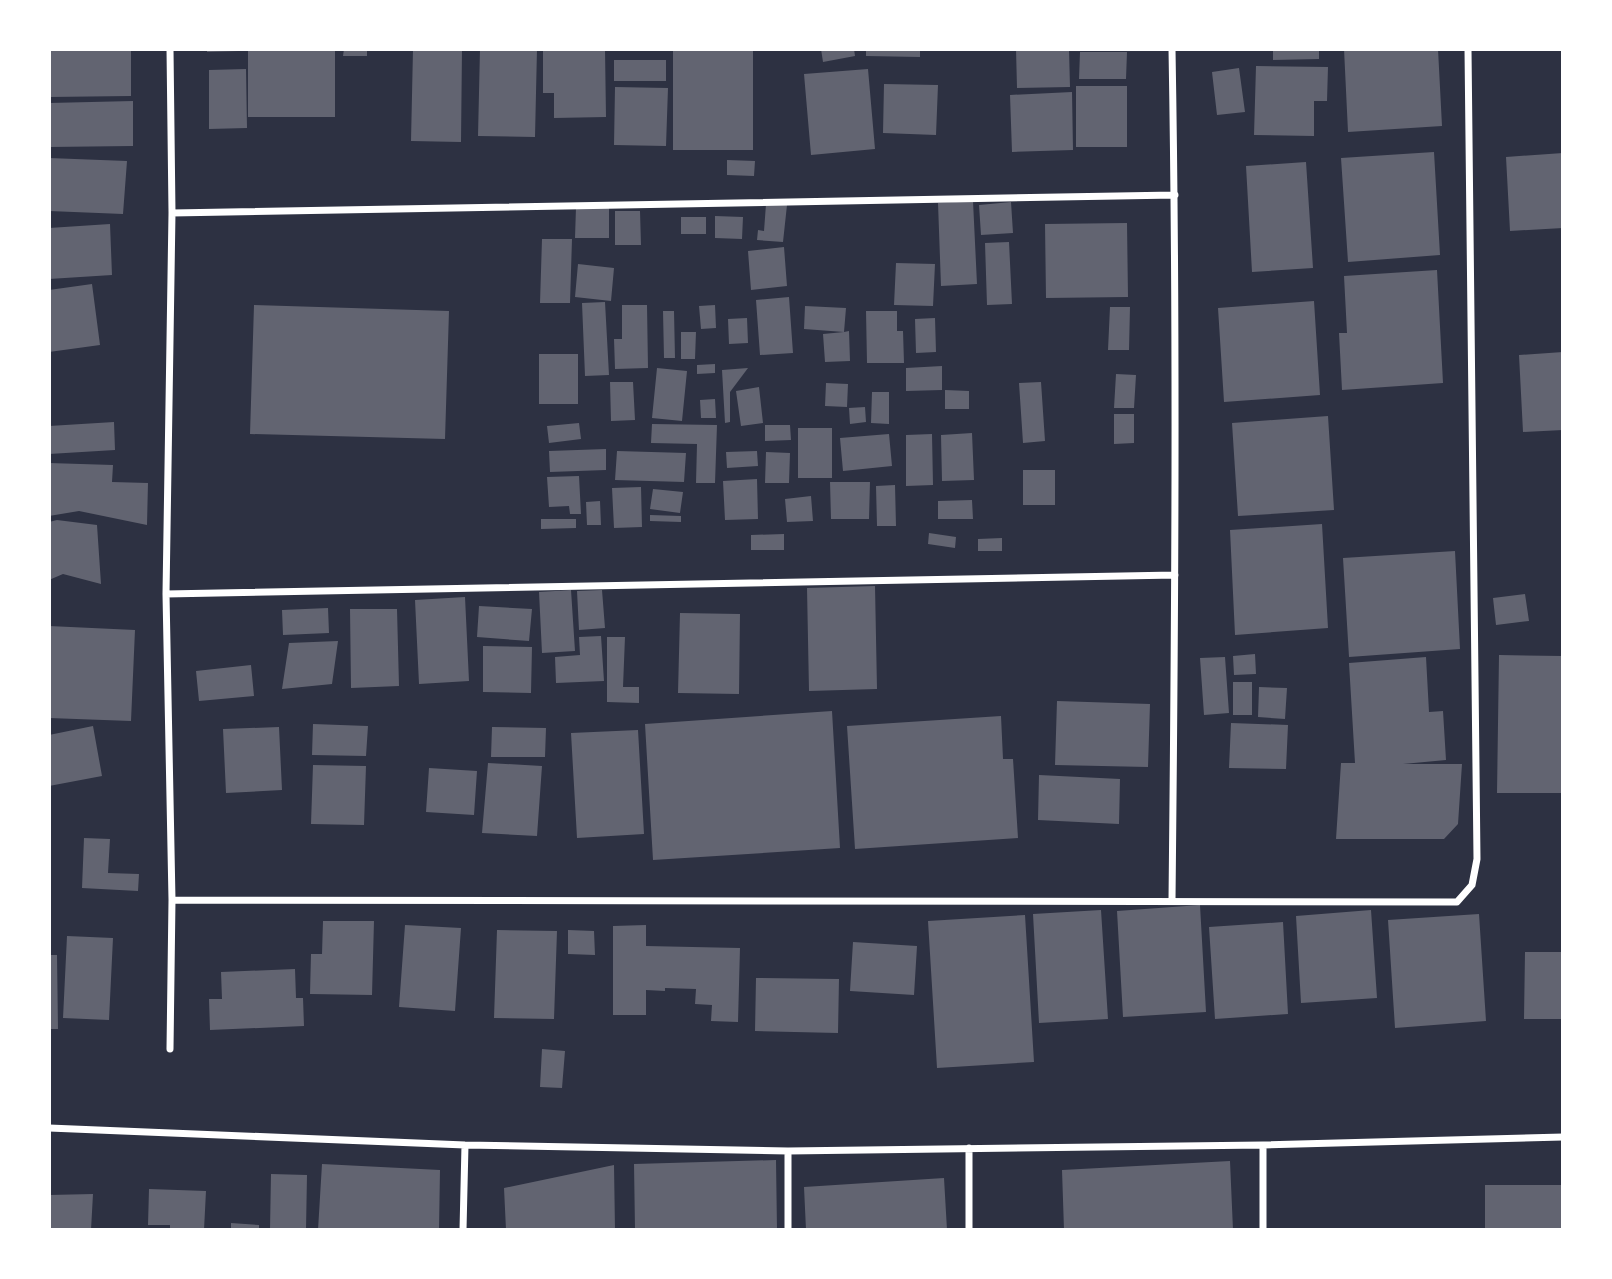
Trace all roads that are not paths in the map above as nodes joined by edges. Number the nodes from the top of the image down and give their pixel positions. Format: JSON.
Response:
{"nodes":[{"id":1,"x":170,"y":49,"type":"edge"},
{"id":2,"x":1172,"y":49,"type":"edge"},
{"id":3,"x":1468,"y":49,"type":"edge"},
{"id":4,"x":1175,"y":195,"type":"junction"},
{"id":5,"x":173,"y":213,"type":"junction"},
{"id":6,"x":1175,"y":575,"type":"junction"},
{"id":7,"x":166,"y":594,"type":"junction"},
{"id":8,"x":172,"y":900,"type":"junction"},
{"id":9,"x":1172,"y":901,"type":"junction"},
{"id":10,"x":170,"y":1049,"type":"dead end"},
{"id":11,"x":49,"y":1128,"type":"edge"},
{"id":12,"x":1563,"y":1137,"type":"edge"},
{"id":13,"x":465,"y":1145,"type":"junction"},
{"id":14,"x":1263,"y":1145,"type":"junction"},
{"id":15,"x":969,"y":1149,"type":"junction"},
{"id":16,"x":788,"y":1151,"type":"junction"},
{"id":17,"x":463,"y":1230,"type":"edge"},
{"id":18,"x":788,"y":1230,"type":"edge"},
{"id":19,"x":969,"y":1230,"type":"edge"},
{"id":20,"x":1263,"y":1230,"type":"edge"}],
"edges":[{"from":1,"to":5,"type":"street"},
{"from":2,"to":4,"type":"street"},
{"from":3,"to":9,"type":"street"},
{"from":4,"to":5,"type":"street"},
{"from":4,"to":6,"type":"street"},
{"from":5,"to":7,"type":"street"},
{"from":6,"to":7,"type":"street"},
{"from":6,"to":9,"type":"street"},
{"from":7,"to":8,"type":"street"},
{"from":8,"to":9,"type":"street"},
{"from":8,"to":10,"type":"street"},
{"from":11,"to":13,"type":"street"},
{"from":12,"to":14,"type":"street"},
{"from":13,"to":16,"type":"street"},
{"from":13,"to":17,"type":"street"},
{"from":14,"to":15,"type":"street"},
{"from":14,"to":20,"type":"street"},
{"from":15,"to":16,"type":"street"},
{"from":15,"to":19,"type":"street"},
{"from":16,"to":18,"type":"street"}]}
